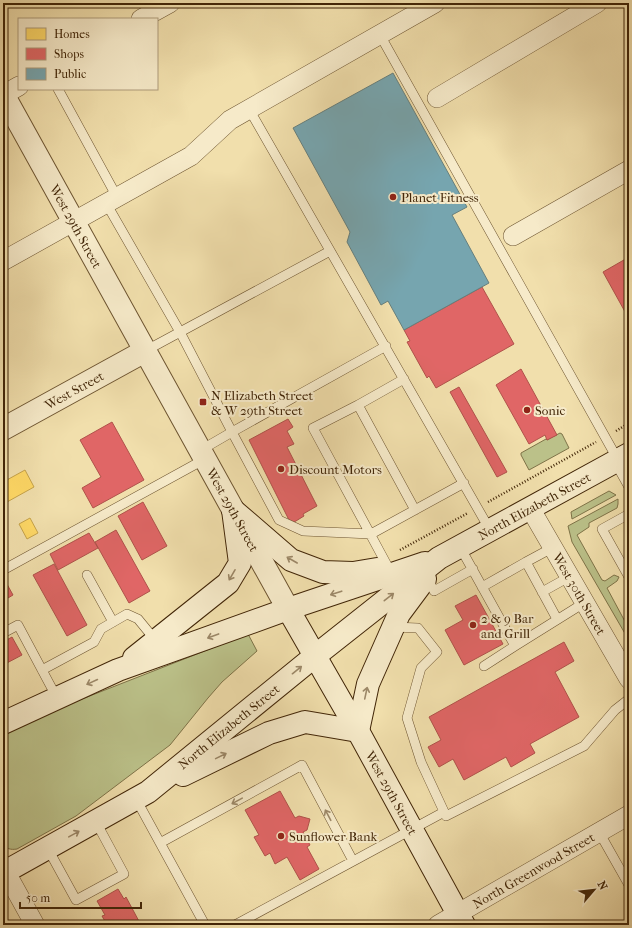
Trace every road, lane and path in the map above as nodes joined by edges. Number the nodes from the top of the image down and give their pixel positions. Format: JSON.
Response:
{"nodes":[{"id":1,"x":170,"y":3,"type":"edge"},
{"id":2,"x":435,"y":3,"type":"edge"},
{"id":3,"x":597,"y":3,"type":"edge"},
{"id":4,"x":143,"y":18,"type":"edge"},
{"id":5,"x":380,"y":34,"type":"junction"},
{"id":6,"x":18,"y":87,"type":"edge"},
{"id":7,"x":58,"y":90,"type":"edge"},
{"id":8,"x":3,"y":95,"type":"edge"},
{"id":9,"x":437,"y":98,"type":"dead end"},
{"id":10,"x":249,"y":109,"type":"junction"},
{"id":11,"x":629,"y":170,"type":"edge"},
{"id":12,"x":112,"y":200,"type":"junction"},
{"id":13,"x":73,"y":221,"type":"junction"},
{"id":14,"x":513,"y":236,"type":"dead end"},
{"id":15,"x":330,"y":251,"type":"junction"},
{"id":16,"x":3,"y":261,"type":"edge"},
{"id":17,"x":180,"y":332,"type":"junction"},
{"id":18,"x":386,"y":346,"type":"junction"},
{"id":19,"x":144,"y":351,"type":"junction"},
{"id":20,"x":404,"y":379,"type":"junction"},
{"id":21,"x":358,"y":406,"type":"junction"},
{"id":22,"x":3,"y":429,"type":"edge"},
{"id":23,"x":232,"y":432,"type":"junction"},
{"id":24,"x":202,"y":455,"type":"junction"},
{"id":25,"x":621,"y":458,"type":"edge"},
{"id":26,"x":464,"y":483,"type":"junction"},
{"id":27,"x":629,"y":487,"type":"edge"},
{"id":28,"x":530,"y":508,"type":"junction"},
{"id":29,"x":233,"y":510,"type":"junction"},
{"id":30,"x":415,"y":510,"type":"junction"},
{"id":31,"x":629,"y":514,"type":"edge"},
{"id":32,"x":490,"y":530,"type":"junction"},
{"id":33,"x":371,"y":534,"type":"junction"},
{"id":34,"x":460,"y":547,"type":"junction"},
{"id":35,"x":552,"y":548,"type":"junction"},
{"id":36,"x":439,"y":558,"type":"junction"},
{"id":37,"x":526,"y":562,"type":"junction"},
{"id":38,"x":388,"y":567,"type":"junction"},
{"id":39,"x":473,"y":569,"type":"junction"},
{"id":40,"x":3,"y":570,"type":"edge"},
{"id":41,"x":88,"y":575,"type":"dead end"},
{"id":42,"x":427,"y":576,"type":"junction"},
{"id":43,"x":569,"y":577,"type":"junction"},
{"id":44,"x":629,"y":577,"type":"edge"},
{"id":45,"x":482,"y":586,"type":"junction"},
{"id":46,"x":542,"y":592,"type":"junction"},
{"id":47,"x":584,"y":603,"type":"junction"},
{"id":48,"x":288,"y":609,"type":"junction"},
{"id":49,"x":557,"y":620,"type":"junction"},
{"id":50,"x":113,"y":622,"type":"junction"},
{"id":51,"x":393,"y":627,"type":"junction"},
{"id":52,"x":3,"y":633,"type":"edge"},
{"id":53,"x":156,"y":641,"type":"junction"},
{"id":54,"x":515,"y":646,"type":"junction"},
{"id":55,"x":315,"y":656,"type":"junction"},
{"id":56,"x":624,"y":659,"type":"edge"},
{"id":57,"x":484,"y":666,"type":"dead end"},
{"id":58,"x":42,"y":670,"type":"junction"},
{"id":59,"x":118,"y":670,"type":"junction"},
{"id":60,"x":629,"y":679,"type":"edge"},
{"id":61,"x":57,"y":698,"type":"junction"},
{"id":62,"x":629,"y":699,"type":"edge"},
{"id":63,"x":3,"y":724,"type":"edge"},
{"id":64,"x":358,"y":732,"type":"junction"},
{"id":65,"x":142,"y":796,"type":"junction"},
{"id":66,"x":444,"y":812,"type":"junction"},
{"id":67,"x":629,"y":815,"type":"edge"},
{"id":68,"x":96,"y":822,"type":"junction"},
{"id":69,"x":411,"y":829,"type":"junction"},
{"id":70,"x":599,"y":832,"type":"junction"},
{"id":71,"x":160,"y":843,"type":"junction"},
{"id":72,"x":48,"y":848,"type":"junction"},
{"id":73,"x":353,"y":861,"type":"junction"},
{"id":74,"x":4,"y":871,"type":"edge"},
{"id":75,"x":629,"y":885,"type":"edge"},
{"id":76,"x":461,"y":920,"type":"edge"},
{"id":77,"x":35,"y":925,"type":"edge"},
{"id":78,"x":205,"y":925,"type":"edge"},
{"id":79,"x":235,"y":925,"type":"edge"},
{"id":80,"x":438,"y":925,"type":"edge"}],
"edges":[{"from":1,"to":4,"type":"street"},
{"from":2,"to":5,"type":"street"},
{"from":3,"to":9,"type":"street"},
{"from":5,"to":10,"type":"street"},
{"from":5,"to":25,"type":"lane"},
{"from":6,"to":8,"type":"street"},
{"from":7,"to":12,"type":"lane"},
{"from":8,"to":13,"type":"main road","name":"West 29th Street"},
{"from":10,"to":12,"type":"street"},
{"from":10,"to":15,"type":"lane"},
{"from":11,"to":14,"type":"street"},
{"from":12,"to":13,"type":"street"},
{"from":12,"to":17,"type":"lane"},
{"from":13,"to":16,"type":"street"},
{"from":13,"to":19,"type":"main road","name":"West 29th Street"},
{"from":15,"to":17,"type":"lane"},
{"from":15,"to":18,"type":"lane"},
{"from":17,"to":19,"type":"lane"},
{"from":17,"to":23,"type":"lane"},
{"from":18,"to":20,"type":"lane"},
{"from":18,"to":23,"type":"lane"},
{"from":19,"to":22,"type":"main road","name":"West Street"},
{"from":19,"to":24,"type":"main road","name":"West 29th Street"},
{"from":20,"to":21,"type":"lane"},
{"from":20,"to":26,"type":"lane"},
{"from":21,"to":30,"type":"lane"},
{"from":21,"to":33,"type":"lane"},
{"from":23,"to":24,"type":"lane"},
{"from":23,"to":33,"type":"lane"},
{"from":24,"to":29,"type":"main road","name":"West 29th Street"},
{"from":24,"to":40,"type":"lane"},
{"from":25,"to":27,"type":"lane"},
{"from":25,"to":28,"type":"main road","name":"North Elizabeth Street"},
{"from":26,"to":30,"type":"lane"},
{"from":26,"to":32,"type":"lane"},
{"from":28,"to":32,"type":"main road","name":"North Elizabeth Street"},
{"from":28,"to":35,"type":"street","name":"West 30th Street"},
{"from":38,"to":29,"type":"main road","one_way":true},
{"from":29,"to":48,"type":"main road","name":"West 29th Street"},
{"from":29,"to":53,"type":"main road","one_way":true},
{"from":30,"to":33,"type":"lane"},
{"from":31,"to":44,"type":"lane"},
{"from":32,"to":34,"type":"main road","name":"North Elizabeth Street"},
{"from":33,"to":38,"type":"lane"},
{"from":34,"to":36,"type":"main road","name":"North Elizabeth Street"},
{"from":34,"to":39,"type":"lane"},
{"from":35,"to":37,"type":"lane"},
{"from":35,"to":43,"type":"street","name":"West 30th Street"},
{"from":36,"to":38,"type":"main road"},
{"from":36,"to":42,"type":"main road"},
{"from":36,"to":48,"type":"main road","name":"North Elizabeth Street","one_way":true},
{"from":55,"to":36,"type":"main road","name":"North Elizabeth Street","one_way":true},
{"from":37,"to":45,"type":"lane"},
{"from":37,"to":46,"type":"lane"},
{"from":39,"to":42,"type":"lane"},
{"from":39,"to":45,"type":"lane"},
{"from":41,"to":50,"type":"lane"},
{"from":42,"to":51,"type":"main road"},
{"from":43,"to":46,"type":"lane"},
{"from":43,"to":47,"type":"street","name":"West 30th Street"},
{"from":45,"to":54,"type":"lane"},
{"from":46,"to":49,"type":"lane"},
{"from":47,"to":49,"type":"lane"},
{"from":47,"to":56,"type":"street","name":"West 30th Street"},
{"from":48,"to":55,"type":"main road","name":"West 29th Street"},
{"from":48,"to":59,"type":"main road","name":"North Elizabeth Street","one_way":true},
{"from":49,"to":54,"type":"lane"},
{"from":50,"to":53,"type":"lane"},
{"from":50,"to":58,"type":"lane"},
{"from":64,"to":51,"type":"main road","one_way":true},
{"from":51,"to":66,"type":"lane"},
{"from":52,"to":58,"type":"lane"},
{"from":53,"to":59,"type":"main road"},
{"from":54,"to":57,"type":"lane"},
{"from":55,"to":64,"type":"main road","name":"West 29th Street"},
{"from":65,"to":55,"type":"main road","name":"North Elizabeth Street","one_way":true},
{"from":56,"to":60,"type":"street","name":"West 30th Street"},
{"from":58,"to":61,"type":"lane"},
{"from":59,"to":61,"type":"main road","name":"North Elizabeth Street","one_way":true},
{"from":61,"to":63,"type":"main road","name":"North Elizabeth Street"},
{"from":62,"to":66,"type":"lane"},
{"from":65,"to":64,"type":"main road","one_way":true},
{"from":64,"to":69,"type":"main road","name":"West 29th Street"},
{"from":65,"to":68,"type":"main road","name":"North Elizabeth Street"},
{"from":65,"to":71,"type":"lane"},
{"from":66,"to":69,"type":"lane"},
{"from":67,"to":70,"type":"street","name":"North Greenwood Street"},
{"from":72,"to":68,"type":"main road","name":"North Elizabeth Street","one_way":true},
{"from":68,"to":72,"type":"lane"},
{"from":69,"to":73,"type":"lane"},
{"from":69,"to":76,"type":"main road","name":"West 29th Street"},
{"from":70,"to":75,"type":"lane"},
{"from":70,"to":76,"type":"street","name":"North Greenwood Street"},
{"from":73,"to":71,"type":"lane","one_way":true},
{"from":71,"to":78,"type":"lane"},
{"from":72,"to":74,"type":"main road","name":"North Elizabeth Street"},
{"from":73,"to":79,"type":"lane"},
{"from":74,"to":77,"type":"street"},
{"from":76,"to":80,"type":"street","name":"North Greenwood Street"}]}
